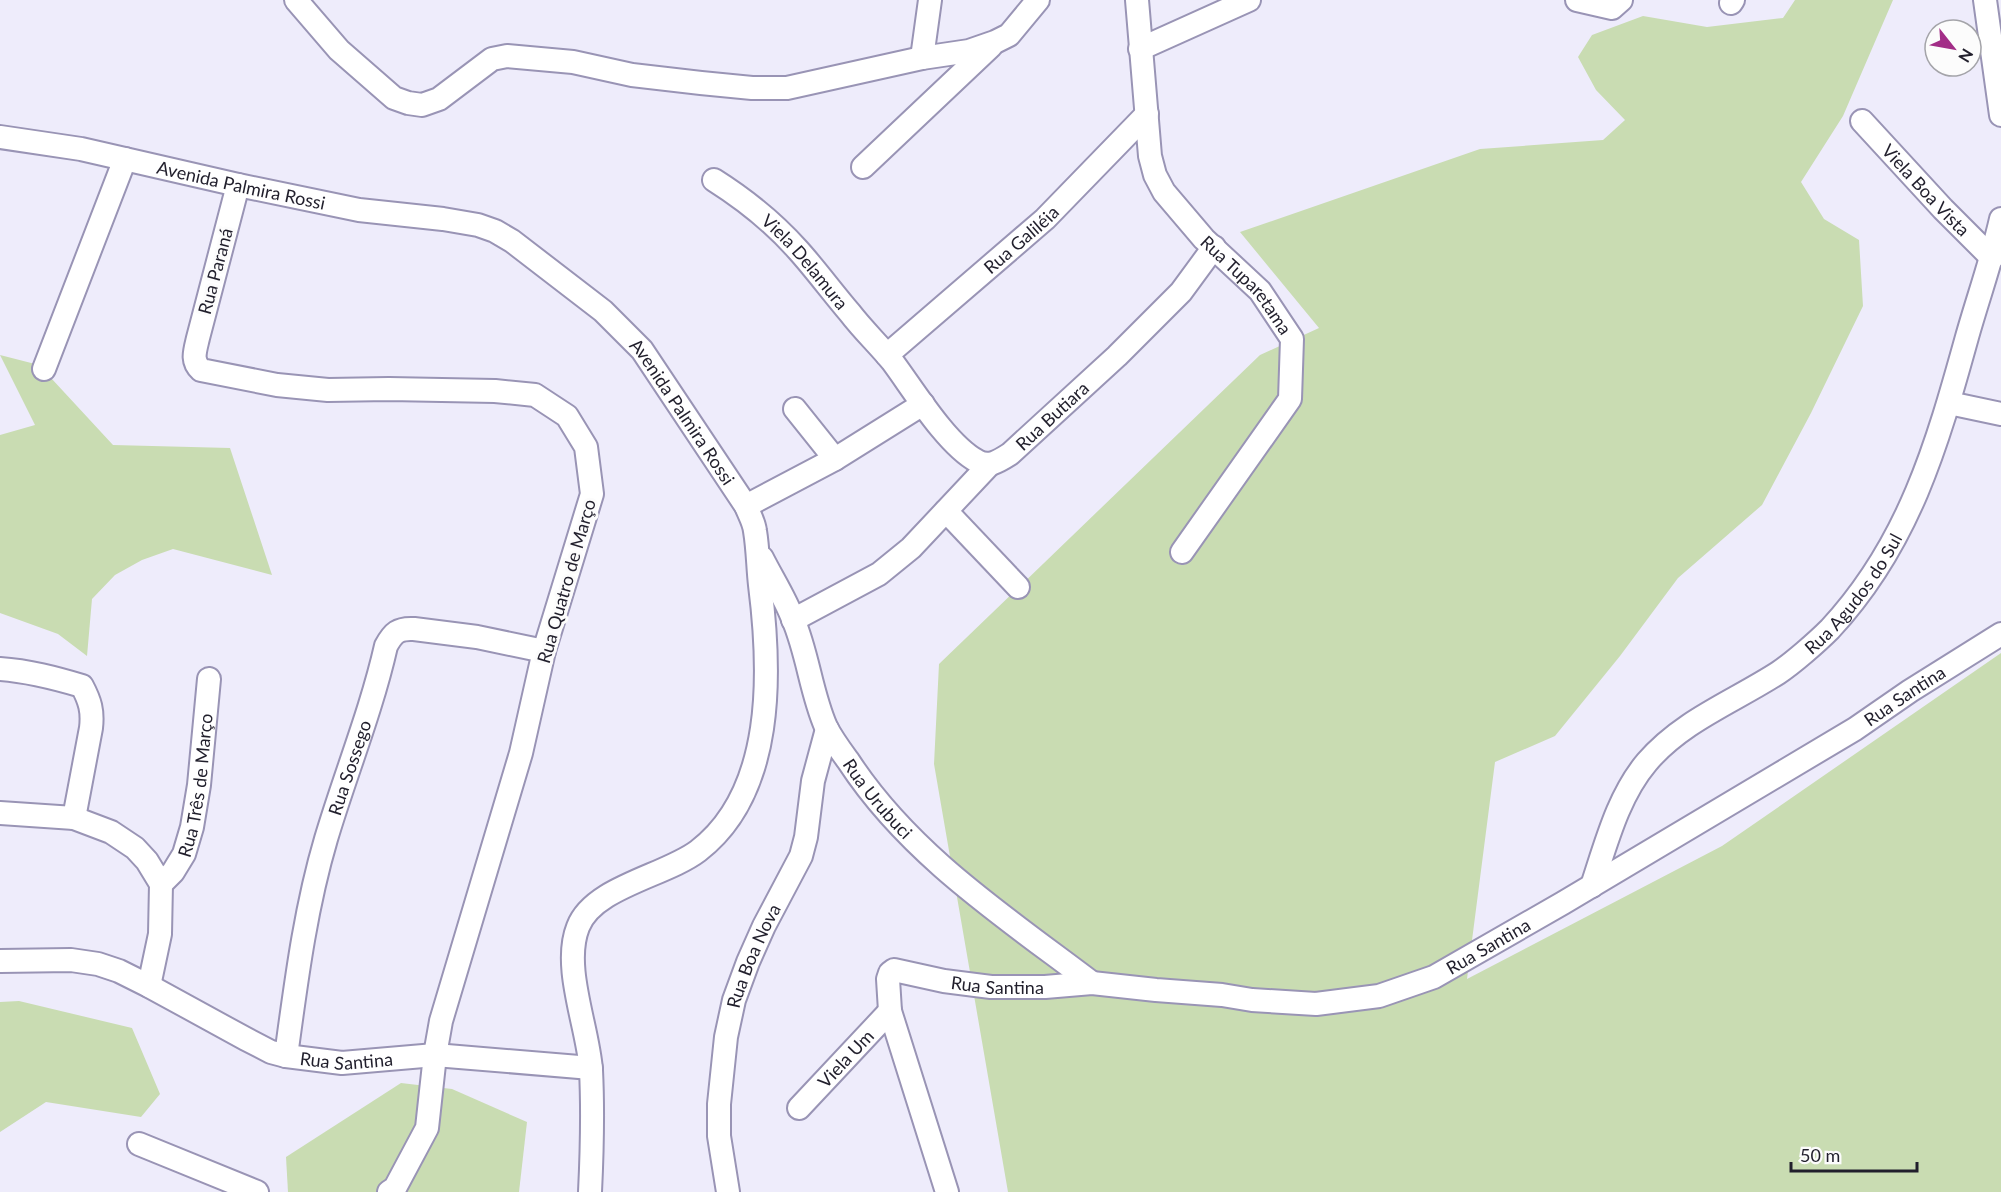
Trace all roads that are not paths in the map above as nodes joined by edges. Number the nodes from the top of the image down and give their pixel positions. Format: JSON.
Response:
{"nodes":[{"id":1,"x":296,"y":0,"type":"edge"},
{"id":2,"x":930,"y":0,"type":"edge"},
{"id":3,"x":1038,"y":0,"type":"edge"},
{"id":4,"x":1137,"y":0,"type":"edge"},
{"id":5,"x":1250,"y":0,"type":"edge"},
{"id":6,"x":1578,"y":0,"type":"edge"},
{"id":7,"x":1621,"y":0,"type":"edge"},
{"id":8,"x":1984,"y":0,"type":"edge"},
{"id":9,"x":995,"y":42,"type":"junction"},
{"id":10,"x":1140,"y":49,"type":"junction"},
{"id":11,"x":922,"y":58,"type":"junction"},
{"id":12,"x":1147,"y":114,"type":"junction"},
{"id":13,"x":2001,"y":115,"type":"edge"},
{"id":14,"x":1862,"y":121,"type":"dead end"},
{"id":15,"x":0,"y":137,"type":"edge"},
{"id":16,"x":125,"y":159,"type":"junction"},
{"id":17,"x":863,"y":167,"type":"dead end"},
{"id":18,"x":714,"y":180,"type":"dead end"},
{"id":19,"x":238,"y":185,"type":"junction"},
{"id":20,"x":2001,"y":219,"type":"edge"},
{"id":21,"x":1214,"y":248,"type":"junction"},
{"id":22,"x":1992,"y":258,"type":"junction"},
{"id":23,"x":887,"y":355,"type":"junction"},
{"id":24,"x":194,"y":358,"type":"joint"},
{"id":25,"x":44,"y":369,"type":"dead end"},
{"id":26,"x":1949,"y":403,"type":"junction"},
{"id":27,"x":923,"y":404,"type":"junction"},
{"id":28,"x":795,"y":409,"type":"dead end"},
{"id":29,"x":2001,"y":414,"type":"edge"},
{"id":30,"x":835,"y":459,"type":"junction"},
{"id":31,"x":989,"y":465,"type":"junction"},
{"id":32,"x":746,"y":506,"type":"junction"},
{"id":33,"x":946,"y":511,"type":"junction"},
{"id":34,"x":756,"y":546,"type":"junction"},
{"id":35,"x":1182,"y":552,"type":"dead end"},
{"id":36,"x":1018,"y":587,"type":"dead end"},
{"id":37,"x":793,"y":620,"type":"junction"},
{"id":38,"x":2001,"y":634,"type":"edge"},
{"id":39,"x":544,"y":651,"type":"junction"},
{"id":40,"x":0,"y":669,"type":"edge"},
{"id":41,"x":209,"y":679,"type":"dead end"},
{"id":42,"x":827,"y":729,"type":"junction"},
{"id":43,"x":0,"y":813,"type":"edge"},
{"id":44,"x":74,"y":818,"type":"junction"},
{"id":45,"x":161,"y":884,"type":"junction"},
{"id":46,"x":1592,"y":886,"type":"junction"},
{"id":47,"x":0,"y":961,"type":"edge"},
{"id":48,"x":1092,"y":983,"type":"junction"},
{"id":49,"x":149,"y":986,"type":"junction"},
{"id":50,"x":890,"y":1011,"type":"junction"},
{"id":51,"x":435,"y":1055,"type":"junction"},
{"id":52,"x":286,"y":1056,"type":"junction"},
{"id":53,"x":591,"y":1068,"type":"junction"},
{"id":54,"x":800,"y":1108,"type":"dead end"},
{"id":55,"x":139,"y":1144,"type":"dead end"},
{"id":56,"x":943,"y":1189,"type":"edge"},
{"id":57,"x":393,"y":1191,"type":"edge"},
{"id":58,"x":256,"y":1192,"type":"edge"},
{"id":59,"x":590,"y":1192,"type":"edge"},
{"id":60,"x":728,"y":1192,"type":"edge"}],
"edges":[{"from":1,"to":11,"type":"street"},
{"from":2,"to":11,"type":"street"},
{"from":3,"to":9,"type":"street"},
{"from":4,"to":10,"type":"street","name":"Rua Tuparetama"},
{"from":5,"to":10,"type":"street"},
{"from":6,"to":7,"type":"street"},
{"from":8,"to":13,"type":"street"},
{"from":9,"to":11,"type":"street"},
{"from":9,"to":17,"type":"street"},
{"from":10,"to":12,"type":"street","name":"Rua Tuparetama"},
{"from":12,"to":21,"type":"street","name":"Rua Tuparetama"},
{"from":12,"to":23,"type":"street","name":"Rua Galiléia"},
{"from":14,"to":22,"type":"street","name":"Viela Boa Vista"},
{"from":15,"to":16,"type":"street","name":"Avenida Palmira Rossi"},
{"from":16,"to":19,"type":"street","name":"Avenida Palmira Rossi"},
{"from":16,"to":25,"type":"street"},
{"from":18,"to":23,"type":"street","name":"Viela Delamura"},
{"from":19,"to":24,"type":"street","name":"Rua Paraná"},
{"from":19,"to":32,"type":"street","name":"Avenida Palmira Rossi"},
{"from":20,"to":22,"type":"street","name":"Rua Agudos do Sul"},
{"from":21,"to":31,"type":"street","name":"Rua Butiara"},
{"from":21,"to":35,"type":"street","name":"Rua Tuparetama"},
{"from":22,"to":26,"type":"street","name":"Rua Agudos do Sul"},
{"from":23,"to":27,"type":"street"},
{"from":24,"to":39,"type":"street","name":"Rua Quatro de Março"},
{"from":26,"to":29,"type":"street"},
{"from":26,"to":46,"type":"street","name":"Rua Agudos do Sul"},
{"from":27,"to":30,"type":"street"},
{"from":27,"to":31,"type":"street"},
{"from":28,"to":30,"type":"street"},
{"from":30,"to":32,"type":"street"},
{"from":31,"to":33,"type":"street","name":"Rua Butiara"},
{"from":32,"to":34,"type":"street","name":"Avenida Palmira Rossi"},
{"from":33,"to":36,"type":"street"},
{"from":33,"to":37,"type":"street","name":"Rua Butiara"},
{"from":34,"to":37,"type":"street","name":"Rua Urubuci"},
{"from":34,"to":53,"type":"street","name":"Avenida Palmira Rossi"},
{"from":37,"to":42,"type":"street","name":"Rua Urubuci"},
{"from":38,"to":46,"type":"street","name":"Rua Santina"},
{"from":39,"to":51,"type":"street","name":"Rua Quatro de Março"},
{"from":39,"to":52,"type":"street","name":"Rua Sossego"},
{"from":40,"to":44,"type":"street"},
{"from":41,"to":45,"type":"street","name":"Rua Três de Março"},
{"from":42,"to":48,"type":"street","name":"Rua Urubuci"},
{"from":42,"to":60,"type":"street","name":"Rua Boa Nova"},
{"from":43,"to":44,"type":"street"},
{"from":44,"to":45,"type":"street"},
{"from":45,"to":49,"type":"street"},
{"from":46,"to":48,"type":"street","name":"Rua Santina"},
{"from":47,"to":49,"type":"street","name":"Rua Santina"},
{"from":48,"to":50,"type":"street","name":"Rua Santina"},
{"from":49,"to":52,"type":"street","name":"Rua Santina"},
{"from":50,"to":54,"type":"street","name":"Viela Um"},
{"from":50,"to":56,"type":"street","name":"Rua Santina"},
{"from":51,"to":52,"type":"street","name":"Rua Santina"},
{"from":51,"to":53,"type":"street","name":"Rua Santina"},
{"from":51,"to":57,"type":"street","name":"Rua Quatro de Março"},
{"from":53,"to":59,"type":"street"},
{"from":55,"to":58,"type":"street"}]}
